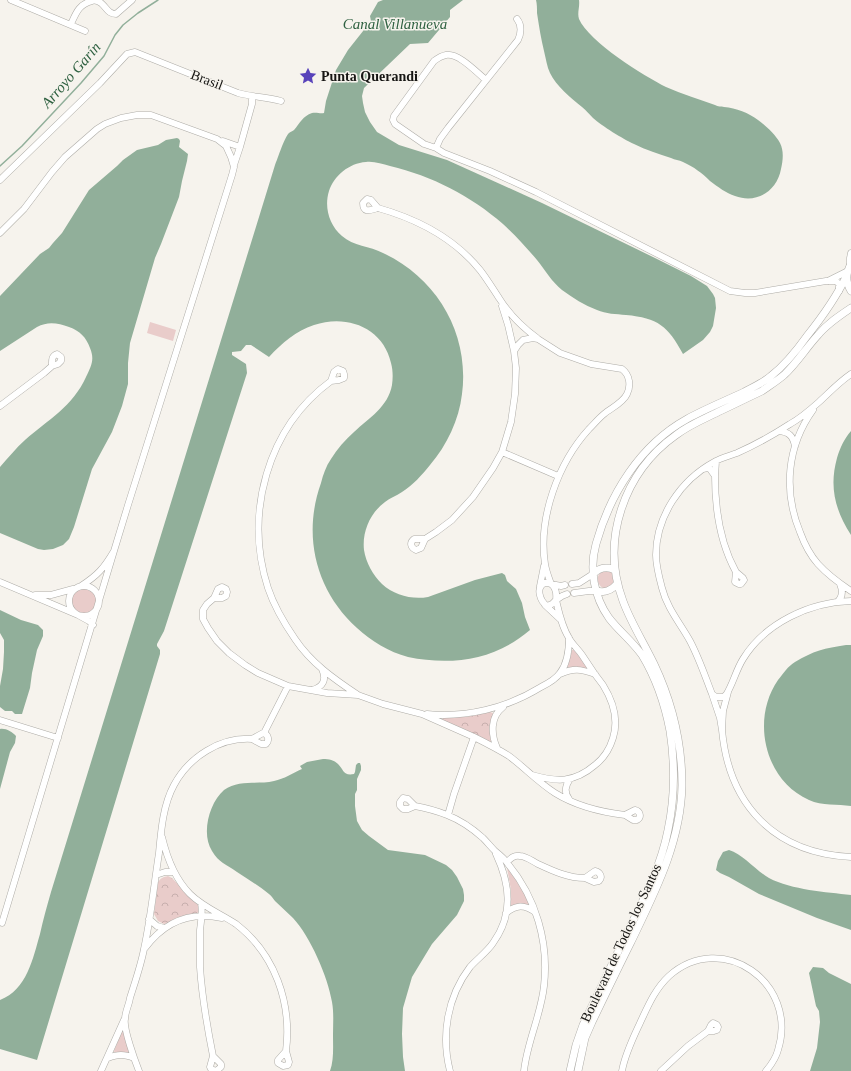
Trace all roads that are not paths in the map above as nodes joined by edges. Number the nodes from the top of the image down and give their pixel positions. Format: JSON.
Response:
{"nodes":[{"id":1,"x":11,"y":0,"type":"edge"},
{"id":2,"x":94,"y":0,"type":"edge"},
{"id":3,"x":132,"y":0,"type":"edge"},
{"id":4,"x":517,"y":19,"type":"dead end"},
{"id":5,"x":71,"y":24,"type":"junction"},
{"id":6,"x":85,"y":31,"type":"dead end"},
{"id":7,"x":486,"y":80,"type":"junction"},
{"id":8,"x":252,"y":96,"type":"junction"},
{"id":9,"x":281,"y":101,"type":"dead end"},
{"id":10,"x":217,"y":139,"type":"junction"},
{"id":11,"x":240,"y":147,"type":"junction"},
{"id":12,"x":436,"y":148,"type":"junction"},
{"id":13,"x":234,"y":167,"type":"junction"},
{"id":14,"x":0,"y":180,"type":"edge"},
{"id":15,"x":378,"y":208,"type":"dead end"},
{"id":16,"x":0,"y":233,"type":"edge"},
{"id":17,"x":851,"y":253,"type":"edge"},
{"id":18,"x":849,"y":269,"type":"edge"},
{"id":19,"x":826,"y":282,"type":"junction"},
{"id":20,"x":851,"y":291,"type":"edge"},
{"id":21,"x":838,"y":293,"type":"junction"},
{"id":22,"x":498,"y":298,"type":"junction"},
{"id":23,"x":851,"y":308,"type":"edge"},
{"id":24,"x":538,"y":339,"type":"junction"},
{"id":25,"x":514,"y":351,"type":"junction"},
{"id":26,"x":52,"y":366,"type":"dead end"},
{"id":27,"x":851,"y":374,"type":"edge"},
{"id":28,"x":331,"y":381,"type":"dead end"},
{"id":29,"x":819,"y":402,"type":"junction"},
{"id":30,"x":0,"y":406,"type":"edge"},
{"id":31,"x":791,"y":424,"type":"junction"},
{"id":32,"x":779,"y":431,"type":"junction"},
{"id":33,"x":800,"y":432,"type":"junction"},
{"id":34,"x":795,"y":446,"type":"junction"},
{"id":35,"x":502,"y":452,"type":"junction"},
{"id":36,"x":716,"y":461,"type":"junction"},
{"id":37,"x":703,"y":469,"type":"junction"},
{"id":38,"x":558,"y":476,"type":"junction"},
{"id":39,"x":715,"y":476,"type":"junction"},
{"id":40,"x":425,"y":539,"type":"dead end"},
{"id":41,"x":114,"y":551,"type":"junction"},
{"id":42,"x":545,"y":565,"type":"junction"},
{"id":43,"x":615,"y":570,"type":"junction"},
{"id":44,"x":736,"y":572,"type":"dead end"},
{"id":45,"x":593,"y":574,"type":"junction"},
{"id":46,"x":0,"y":582,"type":"edge"},
{"id":47,"x":579,"y":583,"type":"junction"},
{"id":48,"x":551,"y":584,"type":"junction"},
{"id":49,"x":617,"y":584,"type":"junction"},
{"id":50,"x":840,"y":584,"type":"junction"},
{"id":51,"x":81,"y":586,"type":"junction"},
{"id":52,"x":539,"y":588,"type":"junction"},
{"id":53,"x":74,"y":589,"type":"junction"},
{"id":54,"x":596,"y":591,"type":"junction"},
{"id":55,"x":851,"y":591,"type":"edge"},
{"id":56,"x":24,"y":592,"type":"junction"},
{"id":57,"x":581,"y":592,"type":"junction"},
{"id":58,"x":214,"y":598,"type":"dead end"},
{"id":59,"x":556,"y":600,"type":"junction"},
{"id":60,"x":851,"y":601,"type":"edge"},
{"id":61,"x":836,"y":602,"type":"junction"},
{"id":62,"x":545,"y":605,"type":"junction"},
{"id":63,"x":98,"y":606,"type":"junction"},
{"id":64,"x":78,"y":615,"type":"junction"},
{"id":65,"x":561,"y":620,"type":"junction"},
{"id":66,"x":92,"y":625,"type":"junction"},
{"id":67,"x":568,"y":638,"type":"junction"},
{"id":68,"x":322,"y":669,"type":"junction"},
{"id":69,"x":560,"y":674,"type":"junction"},
{"id":70,"x":594,"y":674,"type":"junction"},
{"id":71,"x":288,"y":686,"type":"junction"},
{"id":72,"x":311,"y":691,"type":"junction"},
{"id":73,"x":728,"y":692,"type":"junction"},
{"id":74,"x":712,"y":694,"type":"junction"},
{"id":75,"x":358,"y":695,"type":"junction"},
{"id":76,"x":506,"y":704,"type":"junction"},
{"id":77,"x":422,"y":714,"type":"junction"},
{"id":78,"x":0,"y":720,"type":"edge"},
{"id":79,"x":722,"y":730,"type":"junction"},
{"id":80,"x":264,"y":733,"type":"junction"},
{"id":81,"x":474,"y":737,"type":"junction"},
{"id":82,"x":58,"y":738,"type":"junction"},
{"id":83,"x":252,"y":739,"type":"junction"},
{"id":84,"x":497,"y":748,"type":"junction"},
{"id":85,"x":532,"y":775,"type":"junction"},
{"id":86,"x":570,"y":780,"type":"junction"},
{"id":87,"x":570,"y":801,"type":"junction"},
{"id":88,"x":415,"y":806,"type":"dead end"},
{"id":89,"x":624,"y":814,"type":"dead end"},
{"id":90,"x":448,"y":815,"type":"junction"},
{"id":91,"x":161,"y":834,"type":"junction"},
{"id":92,"x":494,"y":850,"type":"junction"},
{"id":93,"x":851,"y":857,"type":"edge"},
{"id":94,"x":507,"y":862,"type":"junction"},
{"id":95,"x":174,"y":872,"type":"junction"},
{"id":96,"x":156,"y":875,"type":"junction"},
{"id":97,"x":585,"y":878,"type":"dead end"},
{"id":98,"x":201,"y":902,"type":"junction"},
{"id":99,"x":536,"y":912,"type":"junction"},
{"id":100,"x":506,"y":913,"type":"junction"},
{"id":101,"x":202,"y":916,"type":"junction"},
{"id":102,"x":149,"y":919,"type":"junction"},
{"id":103,"x":228,"y":919,"type":"junction"},
{"id":104,"x":1,"y":925,"type":"edge"},
{"id":105,"x":164,"y":928,"type":"junction"},
{"id":106,"x":144,"y":949,"type":"junction"},
{"id":107,"x":124,"y":1020,"type":"junction"},
{"id":108,"x":708,"y":1031,"type":"dead end"},
{"id":109,"x":286,"y":1051,"type":"dead end"},
{"id":110,"x":213,"y":1056,"type":"dead end"},
{"id":111,"x":108,"y":1058,"type":"junction"},
{"id":112,"x":134,"y":1058,"type":"junction"},
{"id":113,"x":101,"y":1071,"type":"edge"},
{"id":114,"x":139,"y":1071,"type":"edge"},
{"id":115,"x":450,"y":1071,"type":"edge"},
{"id":116,"x":524,"y":1071,"type":"edge"},
{"id":117,"x":570,"y":1071,"type":"edge"},
{"id":118,"x":578,"y":1071,"type":"edge"},
{"id":119,"x":622,"y":1071,"type":"edge"},
{"id":120,"x":661,"y":1071,"type":"edge"},
{"id":121,"x":766,"y":1071,"type":"edge"}],
"edges":[{"from":1,"to":5,"type":"street"},
{"from":2,"to":3,"type":"street"},
{"from":2,"to":5,"type":"street"},
{"from":4,"to":7,"type":"street"},
{"from":5,"to":6,"type":"street"},
{"from":7,"to":12,"type":"street"},
{"from":7,"to":12,"type":"street"},
{"from":8,"to":9,"type":"street","name":"Brasil"},
{"from":8,"to":11,"type":"street"},
{"from":8,"to":14,"type":"street","name":"Brasil"},
{"from":10,"to":11,"type":"street"},
{"from":10,"to":13,"type":"street"},
{"from":10,"to":16,"type":"street"},
{"from":11,"to":13,"type":"street"},
{"from":12,"to":19,"type":"street"},
{"from":13,"to":41,"type":"street"},
{"from":15,"to":22,"type":"street"},
{"from":17,"to":18,"type":"street","name":"Boulevard de Todos los Santos"},
{"from":18,"to":19,"type":"street"},
{"from":18,"to":20,"type":"street"},
{"from":18,"to":21,"type":"street","name":"Boulevard de Todos los Santos"},
{"from":19,"to":21,"type":"street"},
{"from":21,"to":45,"type":"street","name":"Boulevard de Todos los Santos"},
{"from":22,"to":24,"type":"street"},
{"from":22,"to":25,"type":"street"},
{"from":23,"to":43,"type":"street","name":"Boulevard de Todos los Santos"},
{"from":24,"to":25,"type":"street"},
{"from":24,"to":38,"type":"street"},
{"from":25,"to":35,"type":"street"},
{"from":26,"to":30,"type":"street"},
{"from":27,"to":29,"type":"street"},
{"from":28,"to":68,"type":"street"},
{"from":29,"to":31,"type":"street"},
{"from":29,"to":33,"type":"street"},
{"from":31,"to":32,"type":"street"},
{"from":31,"to":33,"type":"street"},
{"from":32,"to":34,"type":"street"},
{"from":32,"to":36,"type":"street"},
{"from":33,"to":34,"type":"street"},
{"from":34,"to":50,"type":"street"},
{"from":35,"to":38,"type":"street"},
{"from":35,"to":40,"type":"street"},
{"from":36,"to":37,"type":"street"},
{"from":36,"to":39,"type":"street"},
{"from":37,"to":39,"type":"street"},
{"from":37,"to":74,"type":"street"},
{"from":38,"to":42,"type":"street"},
{"from":39,"to":44,"type":"street"},
{"from":41,"to":51,"type":"street"},
{"from":41,"to":63,"type":"street"},
{"from":42,"to":48,"type":"street"},
{"from":42,"to":52,"type":"street"},
{"from":43,"to":45,"type":"street"},
{"from":43,"to":49,"type":"street","name":"Boulevard de Todos los Santos"},
{"from":45,"to":47,"type":"street"},
{"from":45,"to":54,"type":"street","name":"Boulevard de Todos los Santos"},
{"from":46,"to":56,"type":"street"},
{"from":47,"to":48,"type":"street"},
{"from":47,"to":57,"type":"street"},
{"from":48,"to":52,"type":"street"},
{"from":48,"to":59,"type":"street"},
{"from":49,"to":54,"type":"street"},
{"from":49,"to":118,"type":"street","name":"Boulevard de Todos los Santos"},
{"from":50,"to":55,"type":"street"},
{"from":50,"to":61,"type":"street"},
{"from":51,"to":53,"type":"street"},
{"from":51,"to":63,"type":"street"},
{"from":52,"to":62,"type":"street"},
{"from":53,"to":56,"type":"street"},
{"from":53,"to":64,"type":"street"},
{"from":54,"to":57,"type":"street"},
{"from":54,"to":117,"type":"street","name":"Boulevard de Todos los Santos"},
{"from":56,"to":64,"type":"street"},
{"from":57,"to":59,"type":"street"},
{"from":58,"to":71,"type":"street"},
{"from":59,"to":62,"type":"street"},
{"from":59,"to":65,"type":"street"},
{"from":60,"to":61,"type":"street"},
{"from":61,"to":73,"type":"street"},
{"from":62,"to":65,"type":"street"},
{"from":63,"to":64,"type":"street"},
{"from":63,"to":66,"type":"street"},
{"from":64,"to":66,"type":"street"},
{"from":65,"to":67,"type":"street"},
{"from":66,"to":82,"type":"street"},
{"from":67,"to":69,"type":"street"},
{"from":67,"to":70,"type":"street"},
{"from":68,"to":72,"type":"street"},
{"from":68,"to":75,"type":"street"},
{"from":69,"to":70,"type":"street"},
{"from":69,"to":76,"type":"street"},
{"from":70,"to":86,"type":"street"},
{"from":71,"to":72,"type":"street"},
{"from":71,"to":80,"type":"street"},
{"from":72,"to":75,"type":"street"},
{"from":73,"to":74,"type":"street"},
{"from":73,"to":79,"type":"street"},
{"from":74,"to":79,"type":"street"},
{"from":75,"to":77,"type":"street"},
{"from":76,"to":77,"type":"street"},
{"from":76,"to":84,"type":"street"},
{"from":77,"to":81,"type":"street"},
{"from":78,"to":82,"type":"street"},
{"from":79,"to":93,"type":"street"},
{"from":80,"to":83,"type":"street"},
{"from":80,"to":83,"type":"street"},
{"from":81,"to":84,"type":"street"},
{"from":81,"to":90,"type":"street"},
{"from":82,"to":104,"type":"street"},
{"from":83,"to":91,"type":"street"},
{"from":84,"to":85,"type":"street"},
{"from":85,"to":86,"type":"street"},
{"from":85,"to":87,"type":"street"},
{"from":86,"to":87,"type":"street"},
{"from":87,"to":89,"type":"street"},
{"from":88,"to":90,"type":"street"},
{"from":90,"to":92,"type":"street"},
{"from":91,"to":95,"type":"street"},
{"from":91,"to":96,"type":"street"},
{"from":92,"to":94,"type":"street"},
{"from":92,"to":100,"type":"street"},
{"from":94,"to":97,"type":"street"},
{"from":94,"to":99,"type":"street"},
{"from":95,"to":96,"type":"street"},
{"from":95,"to":98,"type":"street"},
{"from":96,"to":102,"type":"street"},
{"from":98,"to":101,"type":"street"},
{"from":98,"to":103,"type":"street"},
{"from":99,"to":100,"type":"street"},
{"from":99,"to":116,"type":"street"},
{"from":100,"to":115,"type":"street"},
{"from":101,"to":103,"type":"street"},
{"from":101,"to":105,"type":"street"},
{"from":101,"to":110,"type":"street"},
{"from":102,"to":105,"type":"street"},
{"from":102,"to":106,"type":"street"},
{"from":103,"to":109,"type":"street"},
{"from":105,"to":106,"type":"street"},
{"from":106,"to":107,"type":"street"},
{"from":107,"to":111,"type":"street"},
{"from":107,"to":112,"type":"street"},
{"from":108,"to":120,"type":"street"},
{"from":111,"to":112,"type":"street"},
{"from":111,"to":113,"type":"street"},
{"from":112,"to":114,"type":"street"},
{"from":119,"to":121,"type":"street"}]}
